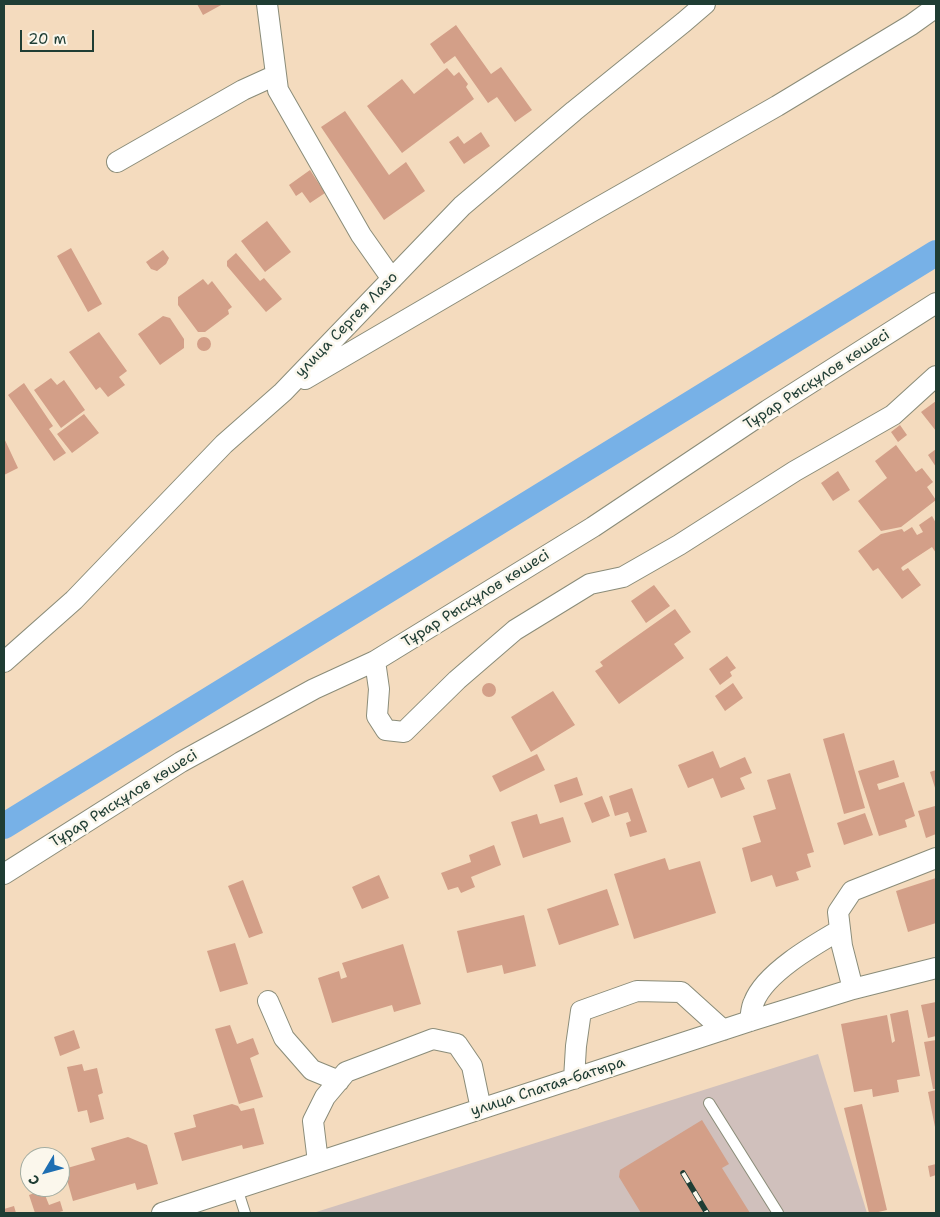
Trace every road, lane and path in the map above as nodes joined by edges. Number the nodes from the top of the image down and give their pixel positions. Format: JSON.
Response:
{"nodes":[{"id":1,"x":267,"y":4,"type":"edge"},
{"id":2,"x":705,"y":4,"type":"edge"},
{"id":3,"x":936,"y":7,"type":"edge"},
{"id":4,"x":276,"y":75,"type":"junction"},
{"id":5,"x":117,"y":162,"type":"dead end"},
{"id":6,"x":392,"y":279,"type":"junction"},
{"id":7,"x":936,"y":303,"type":"edge"},
{"id":8,"x":936,"y":376,"type":"edge"},
{"id":9,"x":283,"y":392,"type":"junction"},
{"id":10,"x":376,"y":661,"type":"junction"},
{"id":11,"x":4,"y":662,"type":"edge"},
{"id":12,"x":936,"y":858,"type":"edge"},
{"id":13,"x":4,"y":874,"type":"edge"},
{"id":14,"x":840,"y":930,"type":"junction"},
{"id":15,"x":936,"y":968,"type":"edge"},
{"id":16,"x":853,"y":989,"type":"junction"},
{"id":17,"x":268,"y":1001,"type":"dead end"},
{"id":18,"x":750,"y":1021,"type":"junction"},
{"id":19,"x":723,"y":1030,"type":"junction"},
{"id":20,"x":574,"y":1079,"type":"junction"},
{"id":21,"x":339,"y":1081,"type":"junction"},
{"id":22,"x":709,"y":1103,"type":"dead end"},
{"id":23,"x":482,"y":1109,"type":"junction"},
{"id":24,"x":318,"y":1162,"type":"junction"},
{"id":25,"x":237,"y":1188,"type":"junction"},
{"id":26,"x":162,"y":1213,"type":"edge"},
{"id":27,"x":245,"y":1213,"type":"edge"},
{"id":28,"x":778,"y":1213,"type":"edge"}],
"edges":[{"from":1,"to":4,"type":"street"},
{"from":2,"to":6,"type":"street","name":"улица Сергея Лазо"},
{"from":3,"to":9,"type":"street"},
{"from":4,"to":5,"type":"street"},
{"from":4,"to":6,"type":"street"},
{"from":6,"to":9,"type":"street","name":"улица Сергея Лазо"},
{"from":7,"to":10,"type":"street","name":"Тұрар Рысқұлов көшесі"},
{"from":8,"to":10,"type":"street"},
{"from":9,"to":11,"type":"street","name":"улица Сергея Лазо"},
{"from":10,"to":13,"type":"street","name":"Тұрар Рысқұлов көшесі"},
{"from":12,"to":14,"type":"street"},
{"from":14,"to":16,"type":"street"},
{"from":14,"to":18,"type":"street"},
{"from":15,"to":16,"type":"street","name":"улица Спатая-батыра"},
{"from":16,"to":18,"type":"street","name":"улица Спатая-батыра"},
{"from":17,"to":21,"type":"street"},
{"from":18,"to":19,"type":"street","name":"улица Спатая-батыра"},
{"from":19,"to":20,"type":"street","name":"улица Спатая-батыра"},
{"from":19,"to":20,"type":"street"},
{"from":20,"to":23,"type":"street","name":"улица Спатая-батыра"},
{"from":21,"to":23,"type":"street"},
{"from":21,"to":24,"type":"street"},
{"from":22,"to":28,"type":"lane"},
{"from":23,"to":24,"type":"street","name":"улица Спатая-батыра"},
{"from":24,"to":25,"type":"street","name":"улица Спатая-батыра"},
{"from":25,"to":26,"type":"street","name":"улица Спатая-батыра"},
{"from":25,"to":27,"type":"lane"}]}
